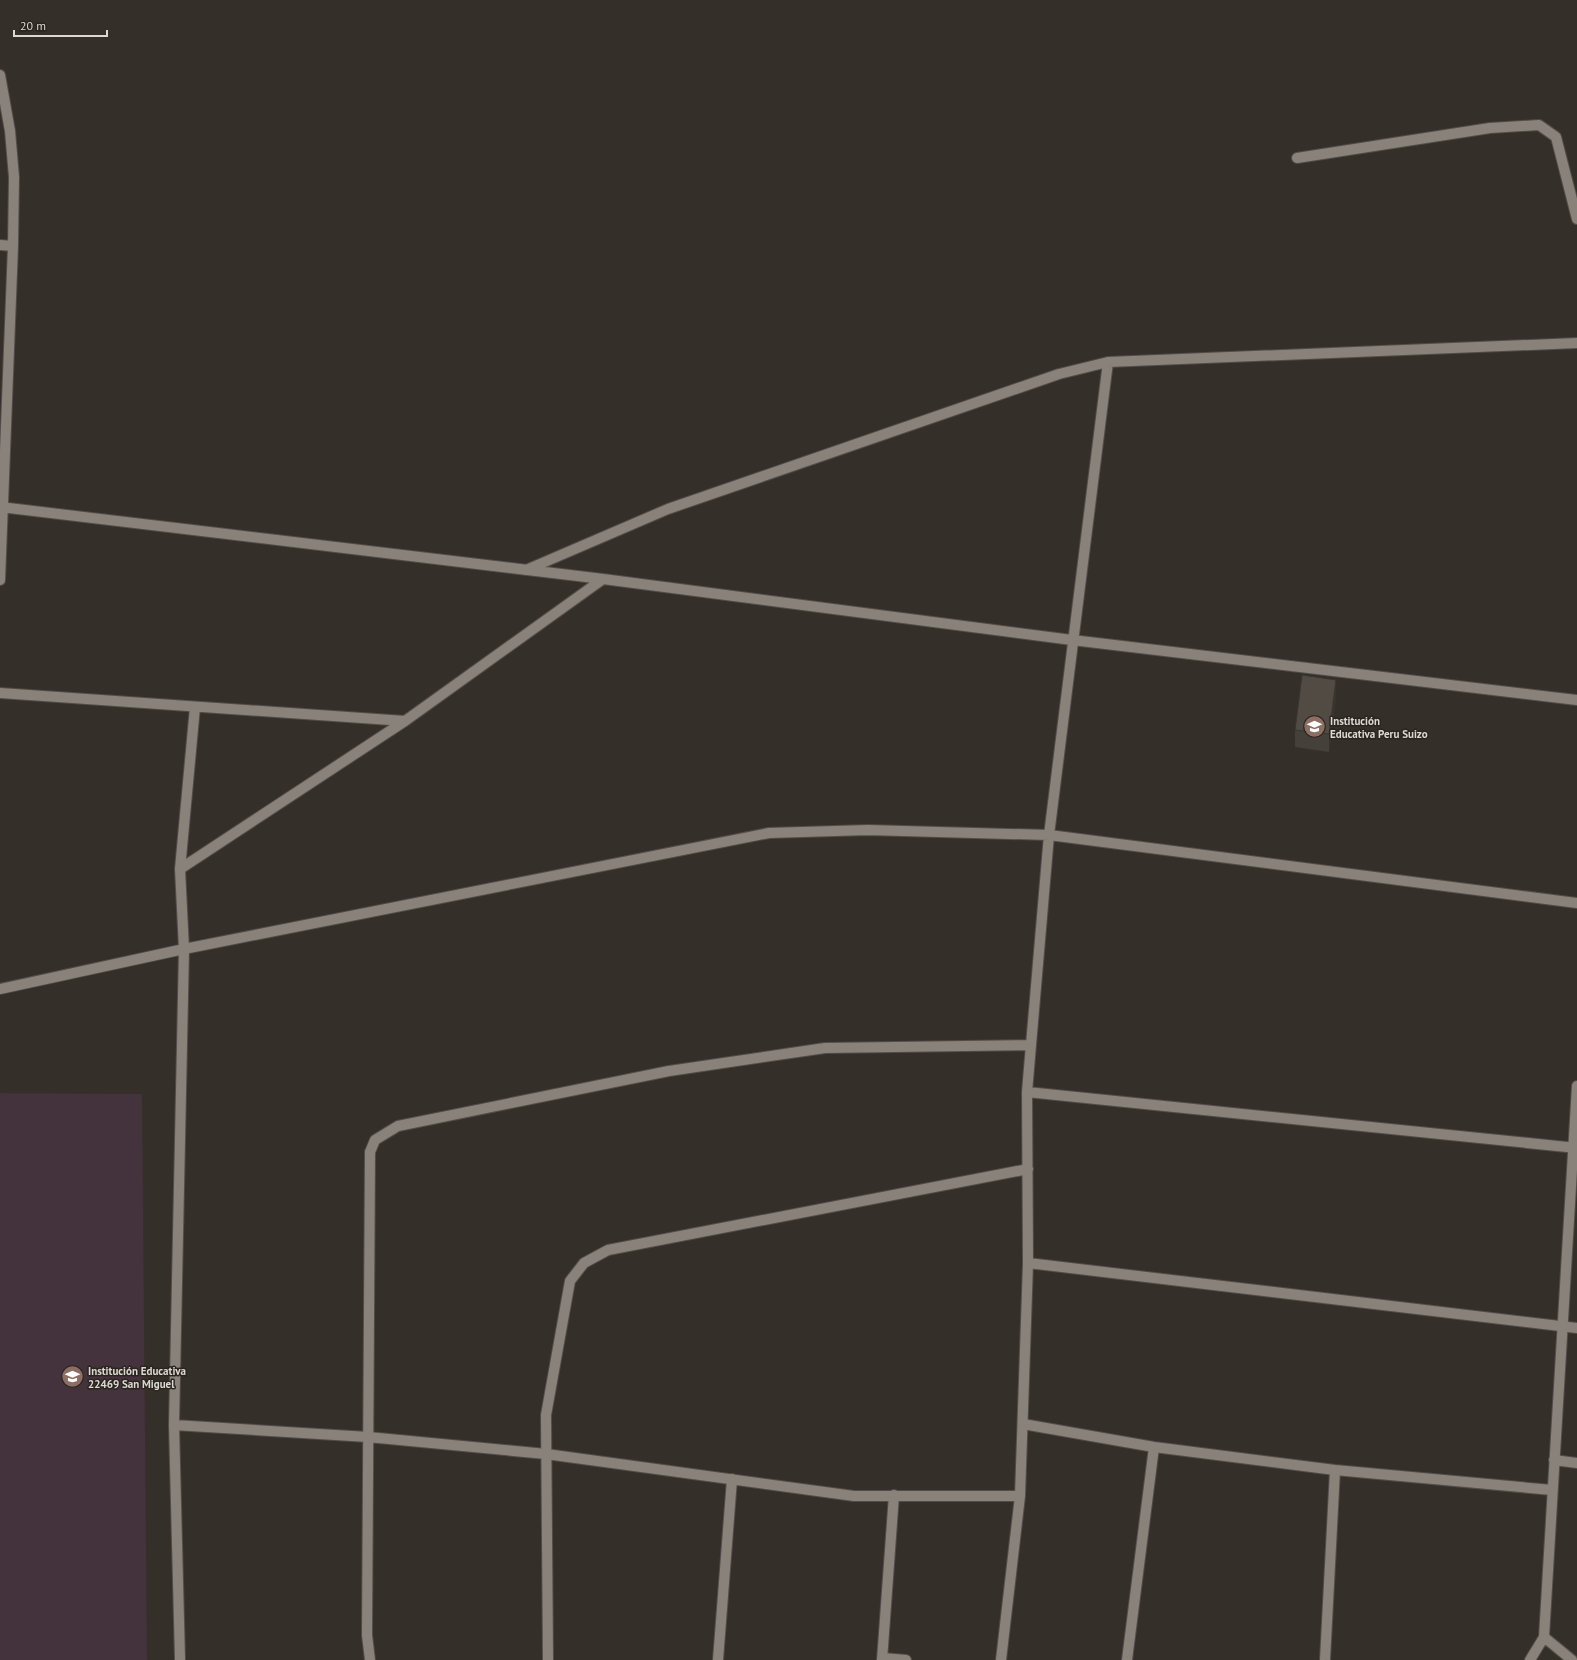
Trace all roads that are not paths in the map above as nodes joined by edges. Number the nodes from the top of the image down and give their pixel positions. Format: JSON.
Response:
{"nodes":[{"id":1,"x":0,"y":75,"type":"edge"},
{"id":2,"x":1297,"y":158,"type":"dead end"},
{"id":3,"x":1577,"y":219,"type":"edge"},
{"id":4,"x":0,"y":245,"type":"edge"},
{"id":5,"x":13,"y":246,"type":"junction"},
{"id":6,"x":1577,"y":343,"type":"edge"},
{"id":7,"x":1108,"y":362,"type":"junction"},
{"id":8,"x":2,"y":508,"type":"edge"},
{"id":9,"x":525,"y":570,"type":"junction"},
{"id":10,"x":603,"y":579,"type":"junction"},
{"id":11,"x":0,"y":580,"type":"edge"},
{"id":12,"x":1072,"y":640,"type":"junction"},
{"id":13,"x":0,"y":693,"type":"edge"},
{"id":14,"x":1577,"y":700,"type":"edge"},
{"id":15,"x":195,"y":707,"type":"junction"},
{"id":16,"x":405,"y":721,"type":"junction"},
{"id":17,"x":1049,"y":834,"type":"junction"},
{"id":18,"x":180,"y":870,"type":"junction"},
{"id":19,"x":1577,"y":903,"type":"edge"},
{"id":20,"x":184,"y":949,"type":"junction"},
{"id":21,"x":0,"y":989,"type":"edge"},
{"id":22,"x":1031,"y":1045,"type":"junction"},
{"id":23,"x":1577,"y":1086,"type":"edge"},
{"id":24,"x":1027,"y":1092,"type":"junction"},
{"id":25,"x":1575,"y":1148,"type":"edge"},
{"id":26,"x":1028,"y":1169,"type":"junction"},
{"id":27,"x":1028,"y":1263,"type":"junction"},
{"id":28,"x":1562,"y":1326,"type":"junction"},
{"id":29,"x":1577,"y":1328,"type":"edge"},
{"id":30,"x":1023,"y":1424,"type":"junction"},
{"id":31,"x":174,"y":1425,"type":"junction"},
{"id":32,"x":368,"y":1437,"type":"junction"},
{"id":33,"x":1154,"y":1447,"type":"junction"},
{"id":34,"x":546,"y":1454,"type":"junction"},
{"id":35,"x":1554,"y":1460,"type":"junction"},
{"id":36,"x":1577,"y":1463,"type":"edge"},
{"id":37,"x":1335,"y":1470,"type":"junction"},
{"id":38,"x":732,"y":1479,"type":"junction"},
{"id":39,"x":1552,"y":1490,"type":"junction"},
{"id":40,"x":894,"y":1496,"type":"junction"},
{"id":41,"x":1020,"y":1496,"type":"junction"},
{"id":42,"x":1544,"y":1637,"type":"junction"},
{"id":43,"x":883,"y":1659,"type":"edge"},
{"id":44,"x":180,"y":1660,"type":"edge"},
{"id":45,"x":370,"y":1660,"type":"edge"},
{"id":46,"x":548,"y":1660,"type":"edge"},
{"id":47,"x":718,"y":1660,"type":"edge"},
{"id":48,"x":906,"y":1660,"type":"edge"},
{"id":49,"x":1001,"y":1660,"type":"edge"},
{"id":50,"x":1127,"y":1660,"type":"edge"},
{"id":51,"x":1325,"y":1660,"type":"edge"},
{"id":52,"x":1530,"y":1660,"type":"edge"},
{"id":53,"x":1572,"y":1660,"type":"edge"}],
"edges":[{"from":1,"to":5,"type":"street"},
{"from":2,"to":3,"type":"street"},
{"from":4,"to":5,"type":"street"},
{"from":5,"to":8,"type":"street"},
{"from":6,"to":7,"type":"street"},
{"from":7,"to":9,"type":"street"},
{"from":7,"to":12,"type":"street"},
{"from":8,"to":9,"type":"street"},
{"from":8,"to":11,"type":"street"},
{"from":9,"to":10,"type":"street"},
{"from":10,"to":12,"type":"street"},
{"from":10,"to":16,"type":"street"},
{"from":12,"to":14,"type":"street"},
{"from":12,"to":17,"type":"street"},
{"from":13,"to":15,"type":"street"},
{"from":15,"to":16,"type":"street"},
{"from":15,"to":18,"type":"street"},
{"from":16,"to":18,"type":"street"},
{"from":17,"to":19,"type":"street"},
{"from":17,"to":20,"type":"street"},
{"from":17,"to":22,"type":"street"},
{"from":18,"to":20,"type":"street"},
{"from":20,"to":21,"type":"street"},
{"from":20,"to":31,"type":"street"},
{"from":22,"to":24,"type":"street"},
{"from":22,"to":32,"type":"street"},
{"from":23,"to":25,"type":"street"},
{"from":24,"to":25,"type":"street"},
{"from":24,"to":26,"type":"street"},
{"from":25,"to":28,"type":"street"},
{"from":26,"to":27,"type":"street"},
{"from":26,"to":34,"type":"street"},
{"from":27,"to":28,"type":"street"},
{"from":27,"to":30,"type":"street"},
{"from":28,"to":29,"type":"street"},
{"from":28,"to":35,"type":"street"},
{"from":30,"to":33,"type":"street"},
{"from":30,"to":41,"type":"street"},
{"from":31,"to":32,"type":"street"},
{"from":31,"to":44,"type":"street"},
{"from":32,"to":34,"type":"street"},
{"from":32,"to":45,"type":"street"},
{"from":33,"to":37,"type":"street"},
{"from":33,"to":50,"type":"street"},
{"from":34,"to":38,"type":"street"},
{"from":34,"to":46,"type":"street"},
{"from":35,"to":36,"type":"street"},
{"from":35,"to":39,"type":"street"},
{"from":37,"to":39,"type":"street"},
{"from":37,"to":51,"type":"street"},
{"from":38,"to":40,"type":"street"},
{"from":38,"to":47,"type":"street"},
{"from":39,"to":42,"type":"street"},
{"from":40,"to":41,"type":"street"},
{"from":40,"to":43,"type":"street"},
{"from":41,"to":49,"type":"street"},
{"from":42,"to":52,"type":"street"},
{"from":42,"to":53,"type":"street"},
{"from":43,"to":48,"type":"street"}]}
